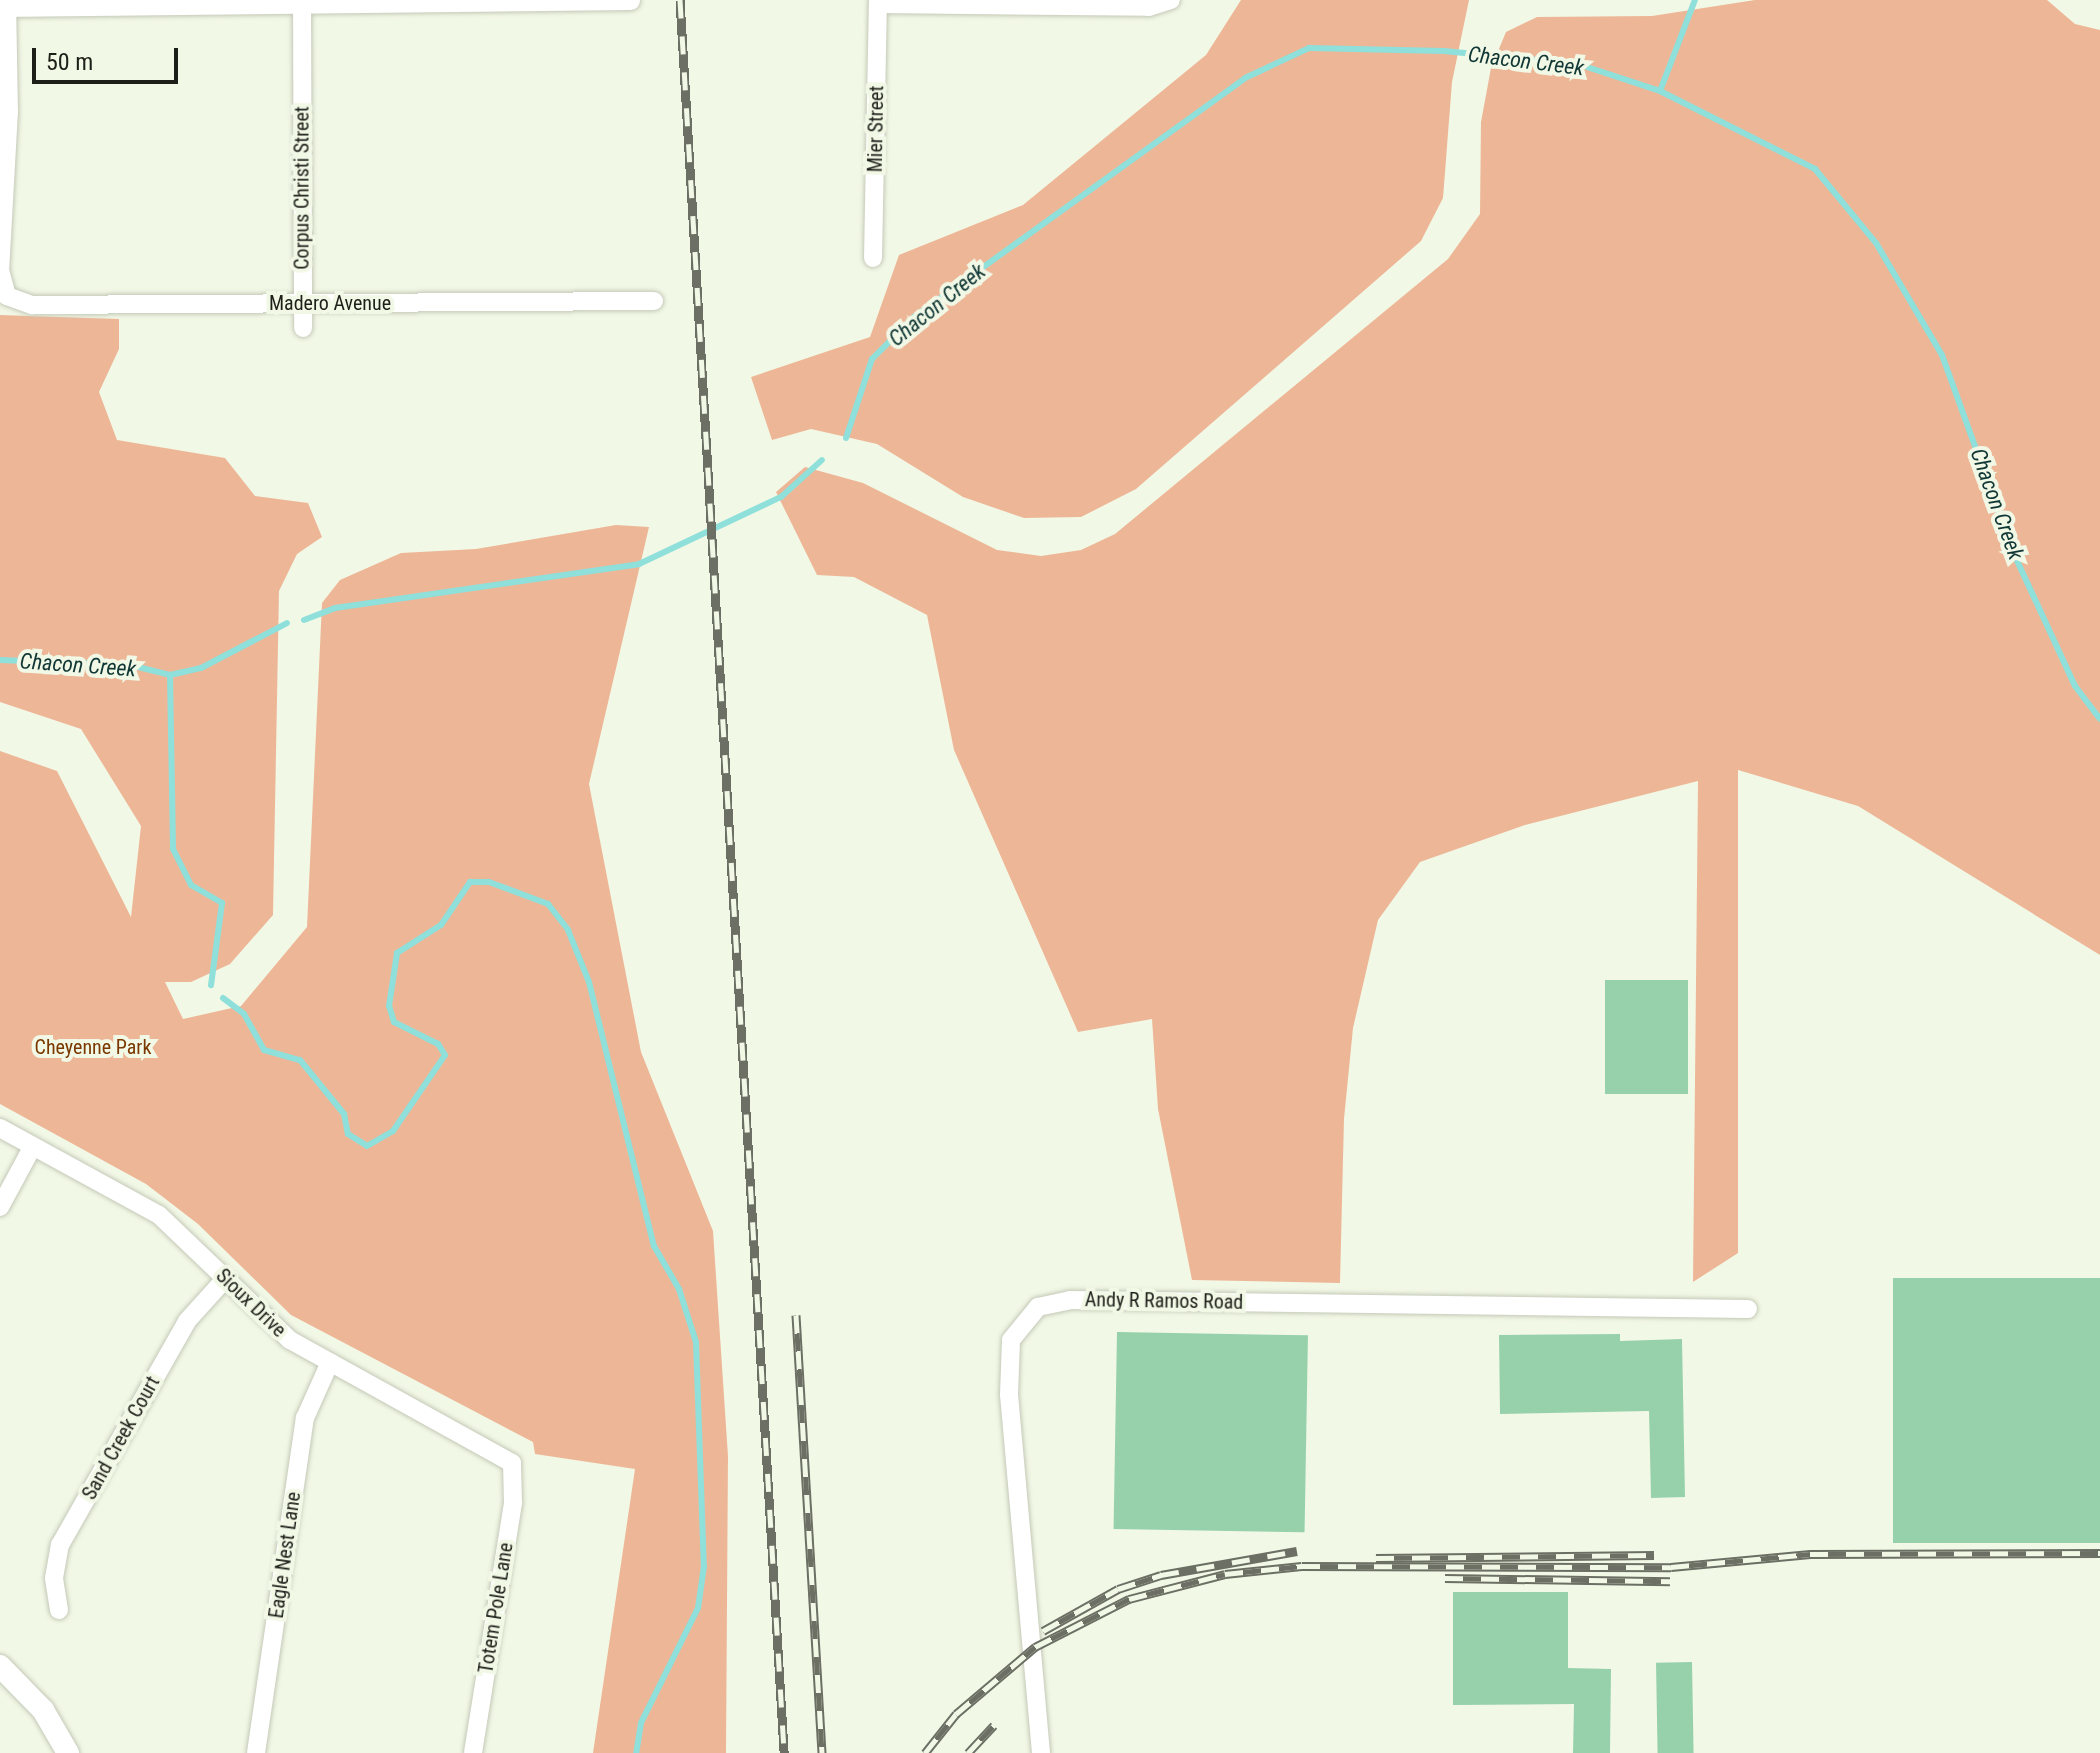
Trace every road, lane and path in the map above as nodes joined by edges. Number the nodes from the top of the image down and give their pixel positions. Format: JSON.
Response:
{"nodes":[{"id":1,"x":631,"y":1,"type":"edge"},
{"id":2,"x":302,"y":2,"type":"edge"},
{"id":3,"x":878,"y":2,"type":"edge"},
{"id":4,"x":1171,"y":2,"type":"edge"},
{"id":5,"x":5,"y":5,"type":"edge"},
{"id":6,"x":873,"y":258,"type":"dead end"},
{"id":7,"x":654,"y":301,"type":"dead end"},
{"id":8,"x":303,"y":303,"type":"junction"},
{"id":9,"x":303,"y":328,"type":"dead end"},
{"id":10,"x":0,"y":1128,"type":"edge"},
{"id":11,"x":33,"y":1146,"type":"junction"},
{"id":12,"x":0,"y":1207,"type":"edge"},
{"id":13,"x":224,"y":1280,"type":"junction"},
{"id":14,"x":1748,"y":1309,"type":"dead end"},
{"id":15,"x":330,"y":1362,"type":"junction"},
{"id":16,"x":512,"y":1463,"type":"joint"},
{"id":17,"x":59,"y":1610,"type":"dead end"},
{"id":18,"x":0,"y":1666,"type":"edge"},
{"id":19,"x":68,"y":1753,"type":"edge"},
{"id":20,"x":256,"y":1753,"type":"edge"},
{"id":21,"x":473,"y":1753,"type":"edge"},
{"id":22,"x":1041,"y":1753,"type":"edge"}],
"edges":[{"from":1,"to":2,"type":"street"},
{"from":2,"to":5,"type":"street"},
{"from":2,"to":8,"type":"street","name":"Corpus Christi Street"},
{"from":3,"to":4,"type":"street"},
{"from":3,"to":6,"type":"street","name":"Mier Street"},
{"from":5,"to":8,"type":"street","name":"Madero Avenue"},
{"from":7,"to":8,"type":"street","name":"Madero Avenue"},
{"from":8,"to":9,"type":"street","name":"Corpus Christi Street"},
{"from":10,"to":11,"type":"street","name":"Sioux Drive"},
{"from":11,"to":12,"type":"street"},
{"from":11,"to":13,"type":"street","name":"Sioux Drive"},
{"from":13,"to":15,"type":"street","name":"Sioux Drive"},
{"from":13,"to":17,"type":"street","name":"Sand Creek Court"},
{"from":14,"to":22,"type":"street","name":"Andy R Ramos Road"},
{"from":15,"to":16,"type":"street","name":"Sioux Drive"},
{"from":15,"to":20,"type":"street","name":"Eagle Nest Lane"},
{"from":16,"to":21,"type":"street","name":"Totem Pole Lane"},
{"from":18,"to":19,"type":"street"}]}
